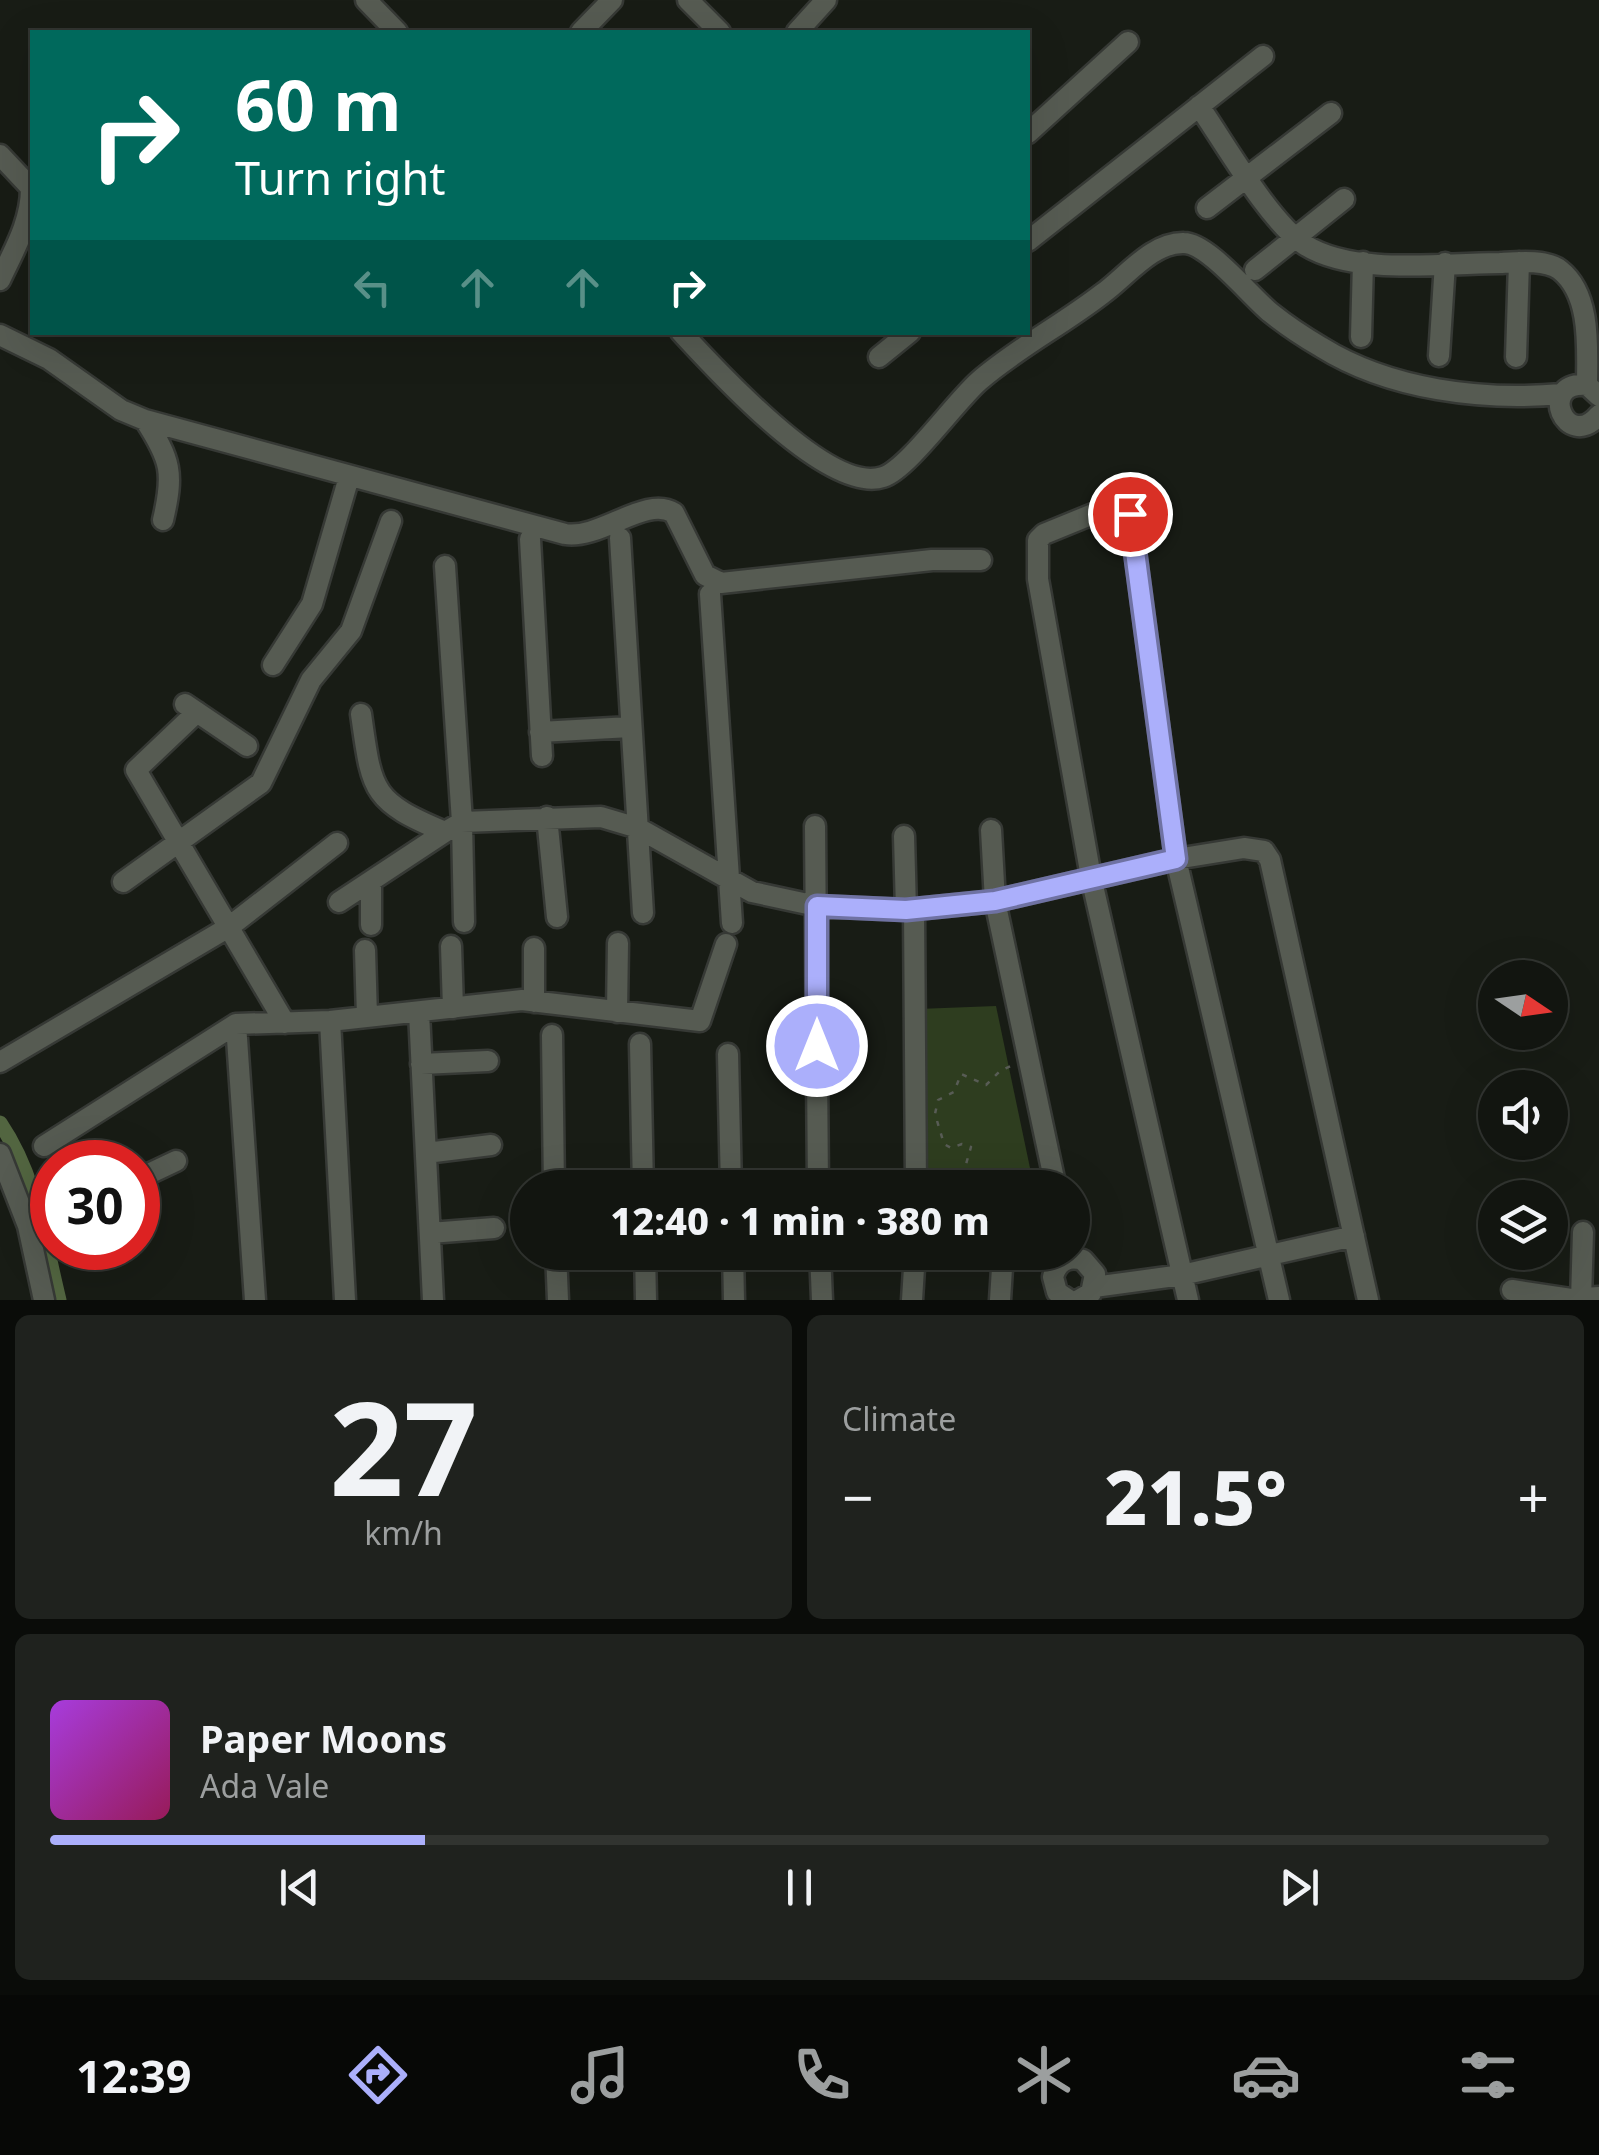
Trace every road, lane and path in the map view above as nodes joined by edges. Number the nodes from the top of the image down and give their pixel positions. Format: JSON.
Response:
{"nodes":[{"id":1,"x":366,"y":0,"type":"edge"},
{"id":2,"x":612,"y":0,"type":"edge"},
{"id":3,"x":688,"y":0,"type":"edge"},
{"id":4,"x":793,"y":0,"type":"edge"},
{"id":5,"x":826,"y":0,"type":"edge"},
{"id":6,"x":803,"y":25,"type":"edge"},
{"id":7,"x":711,"y":29,"type":"edge"},
{"id":8,"x":395,"y":30,"type":"edge"},
{"id":9,"x":583,"y":30,"type":"edge"},
{"id":10,"x":1128,"y":42,"type":"dead end"},
{"id":11,"x":1262,"y":56,"type":"dead end"},
{"id":12,"x":1199,"y":106,"type":"junction"},
{"id":13,"x":1331,"y":113,"type":"dead end"},
{"id":14,"x":1030,"y":131,"type":"edge"},
{"id":15,"x":0,"y":155,"type":"edge"},
{"id":16,"x":1248,"y":176,"type":"junction"},
{"id":17,"x":30,"y":187,"type":"edge"},
{"id":18,"x":30,"y":194,"type":"edge"},
{"id":19,"x":1344,"y":199,"type":"dead end"},
{"id":20,"x":1207,"y":208,"type":"dead end"},
{"id":21,"x":1297,"y":237,"type":"junction"},
{"id":22,"x":1030,"y":238,"type":"edge"},
{"id":23,"x":1364,"y":262,"type":"junction"},
{"id":24,"x":1519,"y":262,"type":"junction"},
{"id":25,"x":1445,"y":263,"type":"junction"},
{"id":26,"x":1254,"y":270,"type":"dead end"},
{"id":27,"x":0,"y":280,"type":"edge"},
{"id":28,"x":0,"y":335,"type":"edge"},
{"id":29,"x":684,"y":335,"type":"edge"},
{"id":30,"x":906,"y":335,"type":"edge"},
{"id":31,"x":1361,"y":337,"type":"dead end"},
{"id":32,"x":1440,"y":356,"type":"dead end"},
{"id":33,"x":1516,"y":356,"type":"dead end"},
{"id":34,"x":879,"y":357,"type":"dead end"},
{"id":35,"x":1593,"y":390,"type":"edge"},
{"id":36,"x":1562,"y":394,"type":"junction"},
{"id":37,"x":1599,"y":415,"type":"edge"},
{"id":38,"x":145,"y":420,"type":"junction"},
{"id":39,"x":349,"y":477,"type":"junction"},
{"id":40,"x":163,"y":520,"type":"dead end"},
{"id":41,"x":391,"y":522,"type":"dead end"},
{"id":42,"x":620,"y":538,"type":"dead end"},
{"id":43,"x":530,"y":539,"type":"dead end"},
{"id":44,"x":981,"y":560,"type":"dead end"},
{"id":45,"x":444,"y":566,"type":"dead end"},
{"id":46,"x":710,"y":594,"type":"dead end"},
{"id":47,"x":273,"y":664,"type":"dead end"},
{"id":48,"x":361,"y":714,"type":"dead end"},
{"id":49,"x":630,"y":726,"type":"junction"},
{"id":50,"x":540,"y":732,"type":"junction"},
{"id":51,"x":247,"y":746,"type":"dead end"},
{"id":52,"x":542,"y":756,"type":"dead end"},
{"id":53,"x":547,"y":817,"type":"junction"},
{"id":54,"x":815,"y":826,"type":"dead end"},
{"id":55,"x":454,"y":827,"type":"junction"},
{"id":56,"x":638,"y":828,"type":"junction"},
{"id":57,"x":990,"y":830,"type":"dead end"},
{"id":58,"x":904,"y":836,"type":"dead end"},
{"id":59,"x":179,"y":843,"type":"junction"},
{"id":60,"x":336,"y":843,"type":"dead end"},
{"id":61,"x":1176,"y":859,"type":"junction"},
{"id":62,"x":1091,"y":877,"type":"junction"},
{"id":63,"x":728,"y":880,"type":"junction"},
{"id":64,"x":372,"y":881,"type":"junction"},
{"id":65,"x":123,"y":882,"type":"dead end"},
{"id":66,"x":995,"y":901,"type":"junction"},
{"id":67,"x":339,"y":902,"type":"dead end"},
{"id":68,"x":817,"y":906,"type":"junction"},
{"id":69,"x":910,"y":909,"type":"junction"},
{"id":70,"x":643,"y":913,"type":"dead end"},
{"id":71,"x":557,"y":918,"type":"dead end"},
{"id":72,"x":464,"y":922,"type":"dead end"},
{"id":73,"x":732,"y":922,"type":"dead end"},
{"id":74,"x":370,"y":926,"type":"dead end"},
{"id":75,"x":228,"y":927,"type":"junction"},
{"id":76,"x":618,"y":943,"type":"dead end"},
{"id":77,"x":726,"y":944,"type":"dead end"},
{"id":78,"x":451,"y":946,"type":"dead end"},
{"id":79,"x":534,"y":948,"type":"dead end"},
{"id":80,"x":365,"y":950,"type":"dead end"},
{"id":81,"x":534,"y":1002,"type":"junction"},
{"id":82,"x":452,"y":1008,"type":"junction"},
{"id":83,"x":419,"y":1012,"type":"junction"},
{"id":84,"x":617,"y":1012,"type":"junction"},
{"id":85,"x":367,"y":1018,"type":"junction"},
{"id":86,"x":330,"y":1021,"type":"junction"},
{"id":87,"x":285,"y":1023,"type":"junction"},
{"id":88,"x":236,"y":1024,"type":"junction"},
{"id":89,"x":552,"y":1035,"type":"dead end"},
{"id":90,"x":640,"y":1044,"type":"dead end"},
{"id":91,"x":728,"y":1054,"type":"dead end"},
{"id":92,"x":1028,"y":1059,"type":"junction"},
{"id":93,"x":0,"y":1062,"type":"edge"},
{"id":94,"x":488,"y":1062,"type":"dead end"},
{"id":95,"x":421,"y":1064,"type":"junction"},
{"id":96,"x":53,"y":1140,"type":"edge"},
{"id":97,"x":491,"y":1145,"type":"dead end"},
{"id":98,"x":426,"y":1152,"type":"junction"},
{"id":99,"x":0,"y":1154,"type":"edge"},
{"id":100,"x":176,"y":1161,"type":"dead end"},
{"id":101,"x":160,"y":1169,"type":"edge"},
{"id":102,"x":554,"y":1170,"type":"edge"},
{"id":103,"x":643,"y":1170,"type":"edge"},
{"id":104,"x":731,"y":1170,"type":"edge"},
{"id":105,"x":818,"y":1170,"type":"edge"},
{"id":106,"x":916,"y":1170,"type":"edge"},
{"id":107,"x":964,"y":1170,"type":"edge"},
{"id":108,"x":1052,"y":1170,"type":"edge"},
{"id":109,"x":30,"y":1206,"type":"edge"},
{"id":110,"x":494,"y":1228,"type":"dead end"},
{"id":111,"x":1583,"y":1232,"type":"dead end"},
{"id":112,"x":430,"y":1233,"type":"junction"},
{"id":113,"x":1354,"y":1236,"type":"junction"},
{"id":114,"x":1270,"y":1257,"type":"junction"},
{"id":115,"x":1090,"y":1266,"type":"edge"},
{"id":116,"x":38,"y":1270,"type":"edge"},
{"id":117,"x":557,"y":1270,"type":"edge"},
{"id":118,"x":645,"y":1270,"type":"edge"},
{"id":119,"x":733,"y":1270,"type":"edge"},
{"id":120,"x":821,"y":1270,"type":"edge"},
{"id":121,"x":913,"y":1270,"type":"edge"},
{"id":122,"x":1002,"y":1270,"type":"edge"},
{"id":123,"x":1055,"y":1270,"type":"edge"},
{"id":124,"x":1182,"y":1275,"type":"junction"},
{"id":125,"x":1512,"y":1290,"type":"dead end"},
{"id":126,"x":1083,"y":1297,"type":"edge"},
{"id":127,"x":1599,"y":1297,"type":"edge"},
{"id":128,"x":38,"y":1299,"type":"edge"},
{"id":129,"x":1582,"y":1299,"type":"edge"},
{"id":130,"x":256,"y":1300,"type":"edge"},
{"id":131,"x":345,"y":1300,"type":"edge"},
{"id":132,"x":433,"y":1300,"type":"edge"},
{"id":133,"x":558,"y":1300,"type":"edge"},
{"id":134,"x":646,"y":1300,"type":"edge"},
{"id":135,"x":734,"y":1300,"type":"edge"},
{"id":136,"x":822,"y":1300,"type":"edge"},
{"id":137,"x":912,"y":1300,"type":"edge"},
{"id":138,"x":1000,"y":1300,"type":"edge"},
{"id":139,"x":1188,"y":1300,"type":"edge"},
{"id":140,"x":1280,"y":1300,"type":"edge"},
{"id":141,"x":1368,"y":1300,"type":"edge"}],
"edges":[{"from":1,"to":8,"type":"street"},
{"from":2,"to":9,"type":"street"},
{"from":3,"to":7,"type":"street"},
{"from":4,"to":6,"type":"street"},
{"from":5,"to":6,"type":"street"},
{"from":10,"to":14,"type":"street"},
{"from":11,"to":12,"type":"street"},
{"from":12,"to":16,"type":"street"},
{"from":12,"to":22,"type":"street"},
{"from":13,"to":16,"type":"street"},
{"from":15,"to":17,"type":"street"},
{"from":16,"to":20,"type":"street"},
{"from":16,"to":21,"type":"street"},
{"from":18,"to":27,"type":"street"},
{"from":19,"to":21,"type":"street"},
{"from":21,"to":23,"type":"street"},
{"from":21,"to":26,"type":"street"},
{"from":23,"to":25,"type":"street"},
{"from":23,"to":31,"type":"street"},
{"from":24,"to":25,"type":"street"},
{"from":24,"to":33,"type":"street"},
{"from":24,"to":35,"type":"street"},
{"from":25,"to":32,"type":"street"},
{"from":28,"to":38,"type":"street"},
{"from":29,"to":36,"type":"street"},
{"from":30,"to":34,"type":"street"},
{"from":35,"to":36,"type":"street"},
{"from":36,"to":37,"type":"street"},
{"from":38,"to":39,"type":"street"},
{"from":38,"to":40,"type":"street"},
{"from":39,"to":44,"type":"street"},
{"from":39,"to":47,"type":"street"},
{"from":41,"to":59,"type":"street"},
{"from":42,"to":49,"type":"street"},
{"from":43,"to":50,"type":"street"},
{"from":45,"to":55,"type":"street"},
{"from":46,"to":63,"type":"street"},
{"from":48,"to":55,"type":"street"},
{"from":49,"to":50,"type":"street"},
{"from":49,"to":56,"type":"street"},
{"from":50,"to":52,"type":"street"},
{"from":51,"to":59,"type":"street"},
{"from":53,"to":55,"type":"street"},
{"from":53,"to":56,"type":"street"},
{"from":53,"to":71,"type":"street"},
{"from":54,"to":68,"type":"street"},
{"from":55,"to":64,"type":"street"},
{"from":55,"to":72,"type":"street"},
{"from":56,"to":63,"type":"street"},
{"from":56,"to":70,"type":"street"},
{"from":57,"to":66,"type":"street"},
{"from":58,"to":69,"type":"street"},
{"from":59,"to":65,"type":"street"},
{"from":59,"to":75,"type":"street"},
{"from":60,"to":75,"type":"street"},
{"from":61,"to":62,"type":"street"},
{"from":61,"to":62,"type":"street"},
{"from":61,"to":113,"type":"street"},
{"from":61,"to":114,"type":"street"},
{"from":62,"to":66,"type":"street"},
{"from":62,"to":124,"type":"street"},
{"from":63,"to":68,"type":"street"},
{"from":63,"to":73,"type":"street"},
{"from":64,"to":67,"type":"street"},
{"from":64,"to":74,"type":"street"},
{"from":66,"to":69,"type":"street"},
{"from":66,"to":92,"type":"street"},
{"from":68,"to":69,"type":"street"},
{"from":68,"to":105,"type":"street"},
{"from":69,"to":106,"type":"street"},
{"from":75,"to":87,"type":"street"},
{"from":75,"to":93,"type":"street"},
{"from":76,"to":84,"type":"street"},
{"from":77,"to":84,"type":"street"},
{"from":78,"to":82,"type":"street"},
{"from":79,"to":81,"type":"street"},
{"from":80,"to":85,"type":"street"},
{"from":81,"to":82,"type":"street"},
{"from":81,"to":84,"type":"street"},
{"from":82,"to":83,"type":"street"},
{"from":83,"to":85,"type":"street"},
{"from":83,"to":95,"type":"street"},
{"from":85,"to":86,"type":"street"},
{"from":86,"to":87,"type":"street"},
{"from":86,"to":131,"type":"street"},
{"from":87,"to":88,"type":"street"},
{"from":88,"to":96,"type":"street"},
{"from":88,"to":130,"type":"street"},
{"from":89,"to":102,"type":"street"},
{"from":90,"to":103,"type":"street"},
{"from":91,"to":104,"type":"street"},
{"from":92,"to":107,"type":"path"},
{"from":92,"to":108,"type":"street"},
{"from":94,"to":95,"type":"street"},
{"from":95,"to":98,"type":"street"},
{"from":97,"to":98,"type":"street"},
{"from":98,"to":112,"type":"street"},
{"from":99,"to":109,"type":"street"},
{"from":100,"to":101,"type":"street"},
{"from":110,"to":112,"type":"street"},
{"from":111,"to":129,"type":"street"},
{"from":112,"to":132,"type":"street"},
{"from":113,"to":114,"type":"street"},
{"from":113,"to":141,"type":"street"},
{"from":114,"to":124,"type":"street"},
{"from":114,"to":140,"type":"street"},
{"from":115,"to":126,"type":"street"},
{"from":116,"to":128,"type":"street"},
{"from":117,"to":133,"type":"street"},
{"from":118,"to":134,"type":"street"},
{"from":119,"to":135,"type":"street"},
{"from":120,"to":136,"type":"street"},
{"from":121,"to":137,"type":"street"},
{"from":122,"to":138,"type":"street"},
{"from":123,"to":126,"type":"street"},
{"from":124,"to":126,"type":"street"},
{"from":124,"to":139,"type":"street"},
{"from":125,"to":129,"type":"street"},
{"from":127,"to":129,"type":"street"}]}
